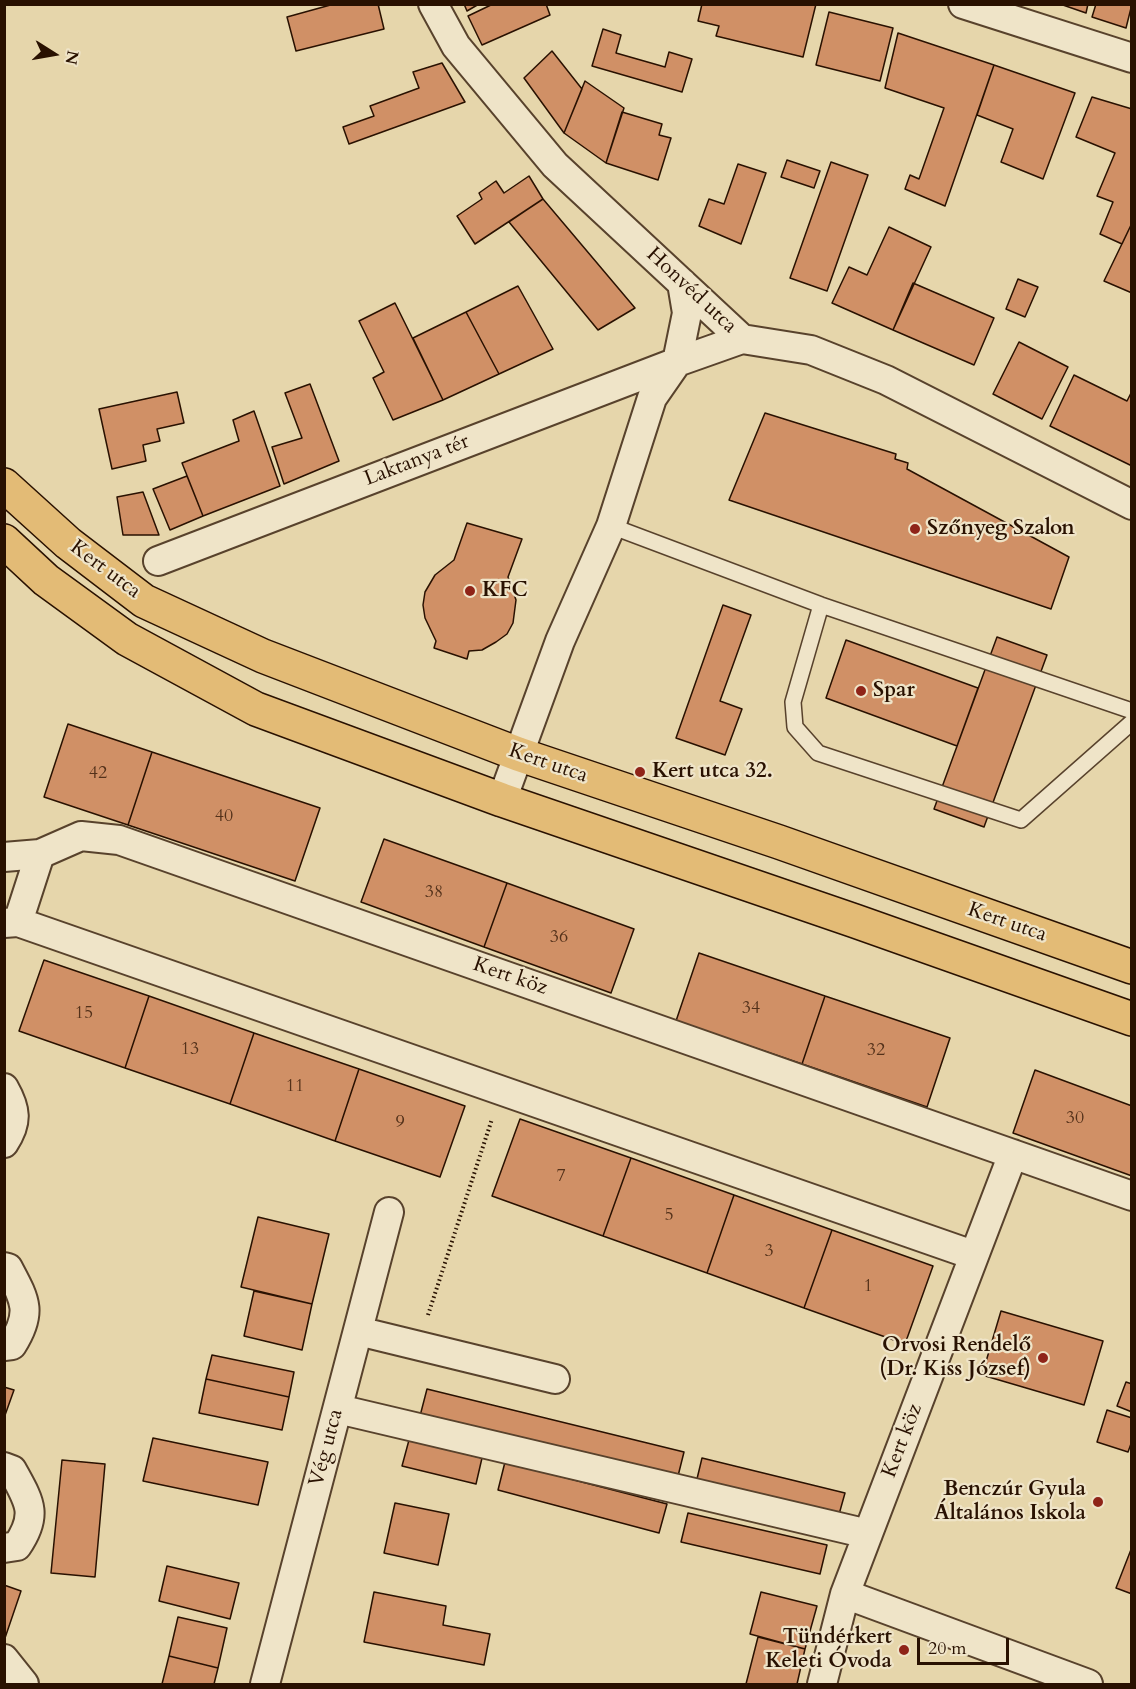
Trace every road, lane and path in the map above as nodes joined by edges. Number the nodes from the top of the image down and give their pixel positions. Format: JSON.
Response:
{"nodes":[{"id":1,"x":433,"y":4,"type":"edge"},
{"id":2,"x":963,"y":4,"type":"edge"},
{"id":3,"x":1131,"y":58,"type":"edge"},
{"id":4,"x":682,"y":283,"type":"junction"},
{"id":5,"x":742,"y":339,"type":"junction"},
{"id":6,"x":677,"y":362,"type":"junction"},
{"id":7,"x":4,"y":485,"type":"edge"},
{"id":8,"x":1131,"y":505,"type":"edge"},
{"id":9,"x":610,"y":526,"type":"junction"},
{"id":10,"x":4,"y":542,"type":"edge"},
{"id":11,"x":158,"y":561,"type":"dead end"},
{"id":12,"x":821,"y":606,"type":"junction"},
{"id":13,"x":1131,"y":711,"type":"edge"},
{"id":14,"x":1131,"y":722,"type":"edge"},
{"id":15,"x":518,"y":754,"type":"junction"},
{"id":16,"x":502,"y":800,"type":"junction"},
{"id":17,"x":40,"y":854,"type":"junction"},
{"id":18,"x":4,"y":857,"type":"edge"},
{"id":19,"x":11,"y":923,"type":"edge"},
{"id":20,"x":1131,"y":967,"type":"edge"},
{"id":21,"x":1131,"y":1019,"type":"edge"},
{"id":22,"x":4,"y":1088,"type":"edge"},
{"id":23,"x":501,"y":1090,"type":"junction"},
{"id":24,"x":4,"y":1143,"type":"edge"},
{"id":25,"x":1013,"y":1154,"type":"junction"},
{"id":26,"x":1131,"y":1196,"type":"edge"},
{"id":27,"x":389,"y":1212,"type":"dead end"},
{"id":28,"x":974,"y":1255,"type":"junction"},
{"id":29,"x":4,"y":1267,"type":"edge"},
{"id":30,"x":428,"y":1315,"type":"dead end"},
{"id":31,"x":358,"y":1331,"type":"junction"},
{"id":32,"x":4,"y":1346,"type":"edge"},
{"id":33,"x":555,"y":1379,"type":"dead end"},
{"id":34,"x":338,"y":1409,"type":"junction"},
{"id":35,"x":4,"y":1467,"type":"edge"},
{"id":36,"x":868,"y":1534,"type":"junction"},
{"id":37,"x":4,"y":1548,"type":"edge"},
{"id":38,"x":845,"y":1594,"type":"junction"},
{"id":39,"x":4,"y":1659,"type":"edge"},
{"id":40,"x":24,"y":1684,"type":"edge"},
{"id":41,"x":265,"y":1684,"type":"edge"},
{"id":42,"x":822,"y":1684,"type":"edge"},
{"id":43,"x":1088,"y":1684,"type":"edge"}],
"edges":[{"from":1,"to":4,"type":"street","name":"Honvéd utca"},
{"from":2,"to":3,"type":"street"},
{"from":4,"to":5,"type":"street","name":"Honvéd utca"},
{"from":4,"to":6,"type":"street"},
{"from":5,"to":6,"type":"street","name":"Laktanya tér"},
{"from":5,"to":8,"type":"street","name":"Honvéd utca"},
{"from":6,"to":9,"type":"street"},
{"from":6,"to":11,"type":"street","name":"Laktanya tér"},
{"from":7,"to":15,"type":"main road","name":"Kert utca"},
{"from":9,"to":12,"type":"lane"},
{"from":9,"to":15,"type":"street"},
{"from":10,"to":16,"type":"main road","name":"Kert utca"},
{"from":12,"to":13,"type":"lane"},
{"from":12,"to":14,"type":"lane"},
{"from":15,"to":16,"type":"street"},
{"from":15,"to":20,"type":"main road","name":"Kert utca"},
{"from":16,"to":21,"type":"main road","name":"Kert utca"},
{"from":17,"to":18,"type":"street","name":"Kert köz"},
{"from":17,"to":19,"type":"street"},
{"from":17,"to":25,"type":"street","name":"Kert köz"},
{"from":19,"to":23,"type":"street"},
{"from":22,"to":24,"type":"street"},
{"from":23,"to":28,"type":"street"},
{"from":23,"to":30,"type":"path"},
{"from":25,"to":26,"type":"street","name":"Kert köz"},
{"from":25,"to":28,"type":"street","name":"Kert köz"},
{"from":27,"to":31,"type":"street","name":"Vég utca"},
{"from":28,"to":36,"type":"street","name":"Kert köz"},
{"from":29,"to":32,"type":"street"},
{"from":31,"to":33,"type":"street"},
{"from":31,"to":34,"type":"street","name":"Vég utca"},
{"from":34,"to":36,"type":"street"},
{"from":34,"to":41,"type":"street","name":"Vég utca"},
{"from":35,"to":37,"type":"street"},
{"from":36,"to":38,"type":"street","name":"Kert köz"},
{"from":38,"to":42,"type":"street","name":"Kert köz"},
{"from":38,"to":43,"type":"street"},
{"from":39,"to":40,"type":"street"}]}
